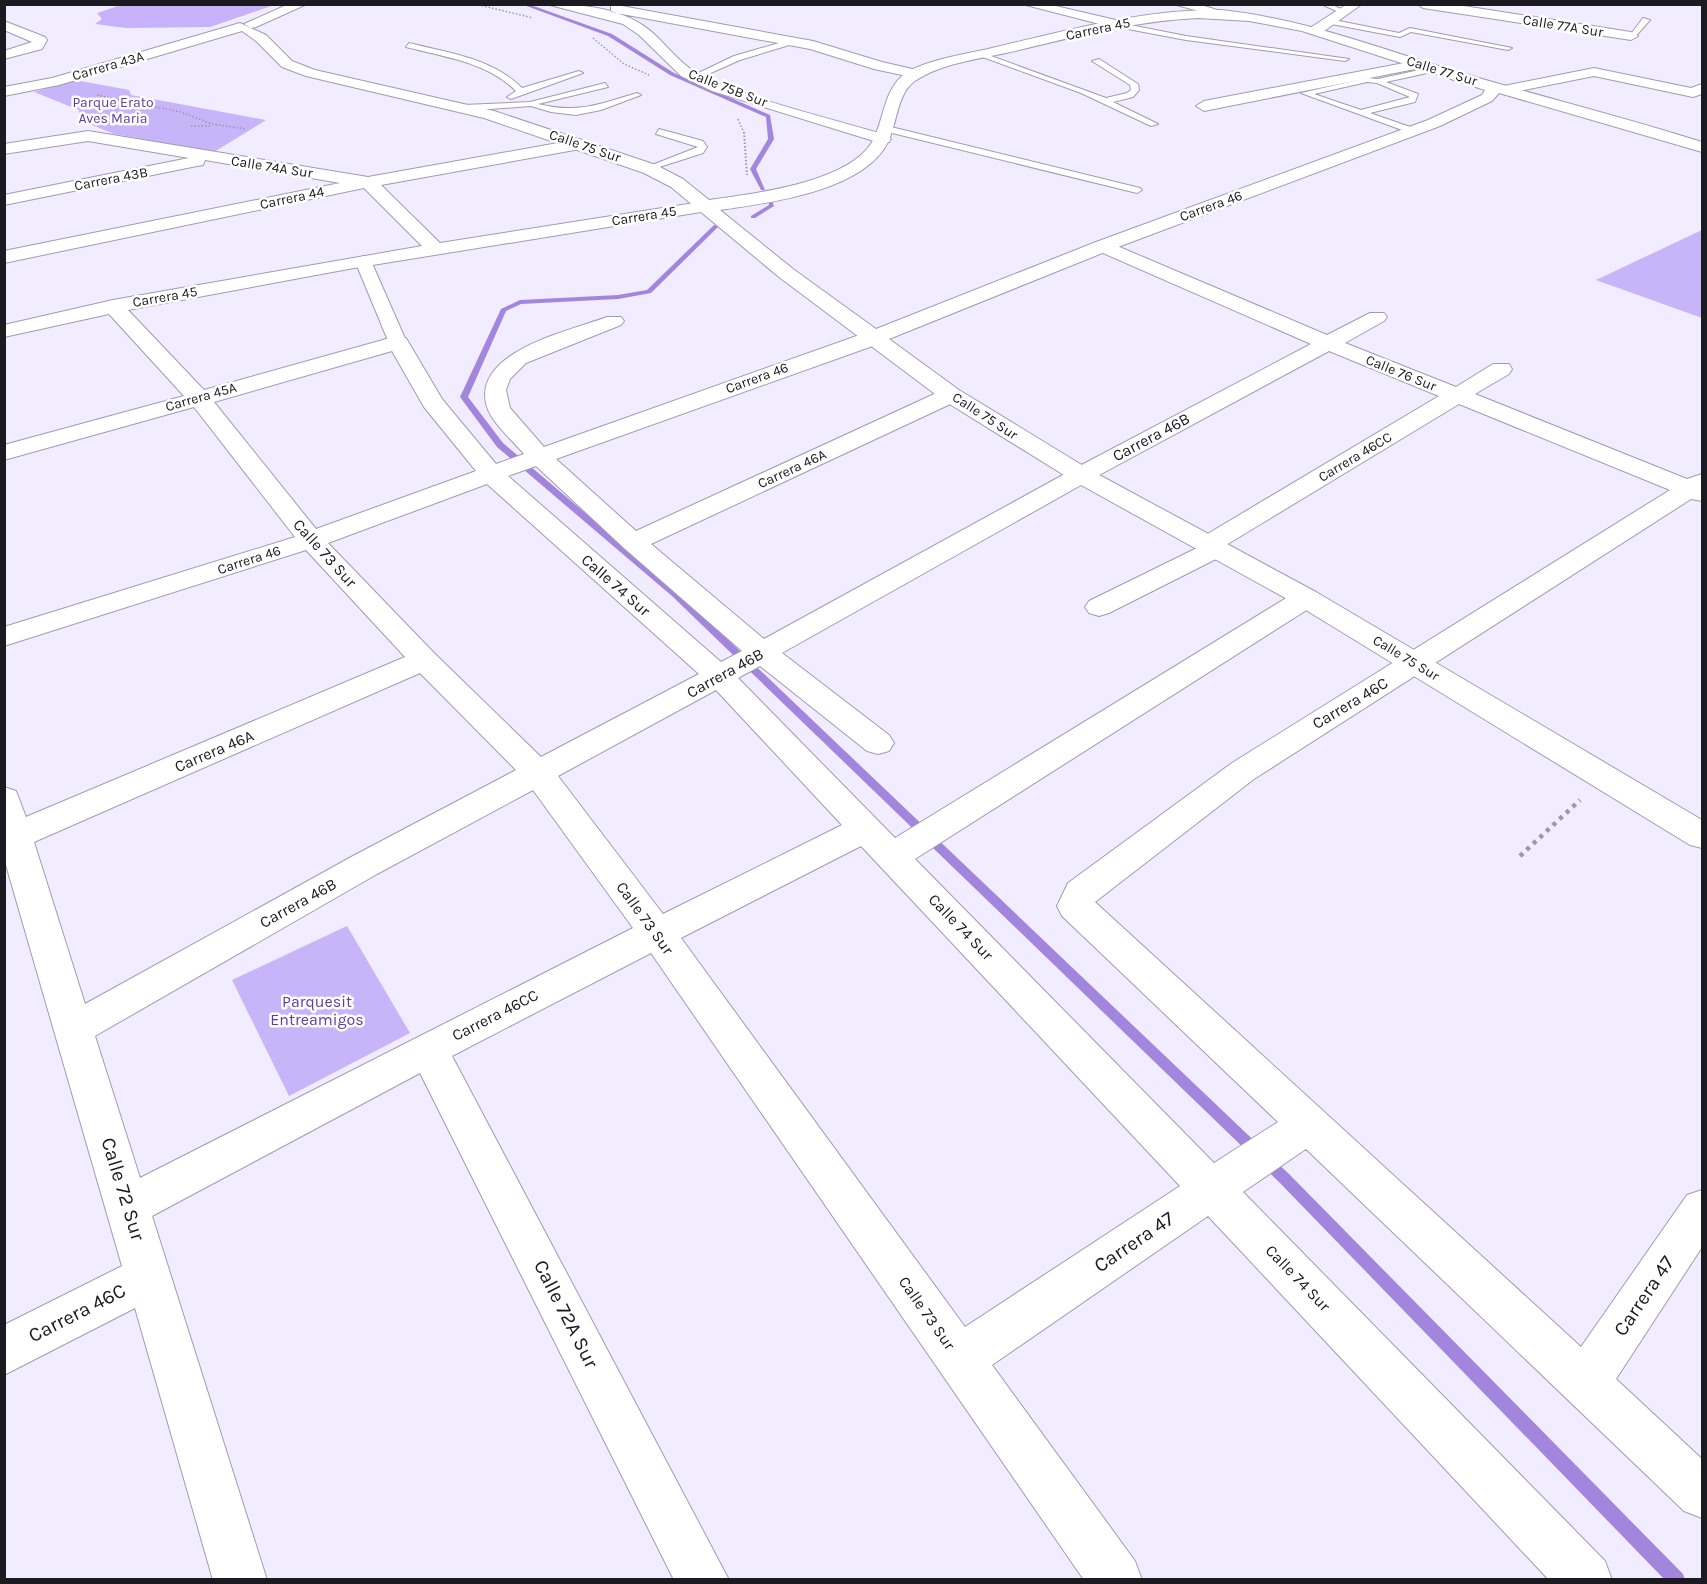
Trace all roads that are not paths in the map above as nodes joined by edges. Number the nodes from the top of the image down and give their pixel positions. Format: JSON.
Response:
{"nodes":[{"id":1,"x":300,"y":4,"type":"edge"},
{"id":2,"x":552,"y":4,"type":"edge"},
{"id":3,"x":597,"y":4,"type":"edge"},
{"id":4,"x":1028,"y":4,"type":"edge"},
{"id":5,"x":1179,"y":4,"type":"edge"},
{"id":6,"x":1324,"y":4,"type":"edge"},
{"id":7,"x":1356,"y":4,"type":"edge"},
{"id":8,"x":1423,"y":4,"type":"edge"},
{"id":9,"x":1169,"y":10,"type":"edge"},
{"id":10,"x":1343,"y":12,"type":"junction"},
{"id":11,"x":1224,"y":15,"type":"junction"},
{"id":12,"x":1646,"y":20,"type":"dead end"},
{"id":13,"x":1329,"y":21,"type":"junction"},
{"id":14,"x":1116,"y":24,"type":"junction"},
{"id":15,"x":4,"y":25,"type":"edge"},
{"id":16,"x":253,"y":30,"type":"junction"},
{"id":17,"x":1315,"y":31,"type":"junction"},
{"id":18,"x":215,"y":35,"type":"junction"},
{"id":19,"x":1631,"y":36,"type":"joint"},
{"id":20,"x":793,"y":41,"type":"junction"},
{"id":21,"x":409,"y":45,"type":"dead end"},
{"id":22,"x":1508,"y":48,"type":"dead end"},
{"id":23,"x":983,"y":54,"type":"junction"},
{"id":24,"x":4,"y":55,"type":"edge"},
{"id":25,"x":1345,"y":59,"type":"dead end"},
{"id":26,"x":1096,"y":62,"type":"dead end"},
{"id":27,"x":1426,"y":66,"type":"junction"},
{"id":28,"x":579,"y":73,"type":"dead end"},
{"id":29,"x":916,"y":74,"type":"junction"},
{"id":30,"x":694,"y":77,"type":"junction"},
{"id":31,"x":1378,"y":81,"type":"junction"},
{"id":32,"x":605,"y":85,"type":"dead end"},
{"id":33,"x":1498,"y":88,"type":"junction"},
{"id":34,"x":1702,"y":88,"type":"edge"},
{"id":35,"x":521,"y":91,"type":"junction"},
{"id":36,"x":4,"y":92,"type":"edge"},
{"id":37,"x":637,"y":95,"type":"dead end"},
{"id":38,"x":1105,"y":101,"type":"junction"},
{"id":39,"x":1480,"y":101,"type":"junction"},
{"id":40,"x":1524,"y":102,"type":"junction"},
{"id":41,"x":530,"y":104,"type":"junction"},
{"id":42,"x":496,"y":106,"type":"junction"},
{"id":43,"x":1204,"y":106,"type":"dead end"},
{"id":44,"x":463,"y":108,"type":"junction"},
{"id":45,"x":1361,"y":113,"type":"junction"},
{"id":46,"x":1154,"y":124,"type":"dead end"},
{"id":47,"x":1413,"y":131,"type":"junction"},
{"id":48,"x":659,"y":132,"type":"dead end"},
{"id":49,"x":885,"y":134,"type":"junction"},
{"id":50,"x":580,"y":144,"type":"junction"},
{"id":51,"x":1702,"y":147,"type":"edge"},
{"id":52,"x":4,"y":149,"type":"edge"},
{"id":53,"x":217,"y":157,"type":"junction"},
{"id":54,"x":1702,"y":158,"type":"edge"},
{"id":55,"x":650,"y":169,"type":"junction"},
{"id":56,"x":368,"y":182,"type":"junction"},
{"id":57,"x":1137,"y":190,"type":"dead end"},
{"id":58,"x":4,"y":200,"type":"edge"},
{"id":59,"x":707,"y":206,"type":"junction"},
{"id":60,"x":1103,"y":246,"type":"junction"},
{"id":61,"x":437,"y":250,"type":"junction"},
{"id":62,"x":4,"y":257,"type":"edge"},
{"id":63,"x":363,"y":261,"type":"junction"},
{"id":64,"x":113,"y":306,"type":"junction"},
{"id":65,"x":1377,"y":317,"type":"dead end"},
{"id":66,"x":614,"y":321,"type":"dead end"},
{"id":67,"x":4,"y":331,"type":"edge"},
{"id":68,"x":873,"y":338,"type":"junction"},
{"id":69,"x":398,"y":343,"type":"junction"},
{"id":70,"x":1327,"y":343,"type":"junction"},
{"id":71,"x":1501,"y":369,"type":"dead end"},
{"id":72,"x":951,"y":395,"type":"junction"},
{"id":73,"x":1458,"y":396,"type":"junction"},
{"id":74,"x":198,"y":398,"type":"junction"},
{"id":75,"x":4,"y":453,"type":"edge"},
{"id":76,"x":536,"y":459,"type":"junction"},
{"id":77,"x":499,"y":472,"type":"junction"},
{"id":78,"x":1080,"y":475,"type":"junction"},
{"id":79,"x":1699,"y":488,"type":"edge"},
{"id":80,"x":311,"y":540,"type":"junction"},
{"id":81,"x":633,"y":542,"type":"junction"},
{"id":82,"x":1212,"y":547,"type":"junction"},
{"id":83,"x":1306,"y":598,"type":"junction"},
{"id":84,"x":1100,"y":608,"type":"dead end"},
{"id":85,"x":4,"y":637,"type":"edge"},
{"id":86,"x":759,"y":654,"type":"junction"},
{"id":87,"x":424,"y":660,"type":"junction"},
{"id":88,"x":1416,"y":664,"type":"junction"},
{"id":89,"x":723,"y":674,"type":"junction"},
{"id":90,"x":878,"y":743,"type":"dead end"},
{"id":91,"x":537,"y":773,"type":"junction"},
{"id":92,"x":8,"y":825,"type":"edge"},
{"id":93,"x":864,"y":829,"type":"junction"},
{"id":94,"x":1702,"y":836,"type":"edge"},
{"id":95,"x":904,"y":849,"type":"junction"},
{"id":96,"x":657,"y":933,"type":"junction"},
{"id":97,"x":74,"y":1029,"type":"junction"},
{"id":98,"x":428,"y":1049,"type":"junction"},
{"id":99,"x":1299,"y":1130,"type":"junction"},
{"id":100,"x":1228,"y":1179,"type":"junction"},
{"id":101,"x":128,"y":1206,"type":"junction"},
{"id":102,"x":1702,"y":1210,"type":"edge"},
{"id":103,"x":149,"y":1276,"type":"junction"},
{"id":104,"x":4,"y":1351,"type":"edge"},
{"id":105,"x":959,"y":1359,"type":"junction"},
{"id":106,"x":1585,"y":1383,"type":"junction"},
{"id":107,"x":1702,"y":1493,"type":"edge"},
{"id":108,"x":240,"y":1580,"type":"edge"},
{"id":109,"x":703,"y":1580,"type":"edge"},
{"id":110,"x":1116,"y":1580,"type":"edge"},
{"id":111,"x":1586,"y":1580,"type":"edge"}],
"edges":[{"from":1,"to":16,"type":"street"},
{"from":2,"to":30,"type":"street","name":"Calle 75B Sur"},
{"from":3,"to":20,"type":"street"},
{"from":4,"to":14,"type":"street"},
{"from":5,"to":11,"type":"street","name":"Calle 77 Sur"},
{"from":6,"to":10,"type":"lane"},
{"from":7,"to":10,"type":"street"},
{"from":8,"to":19,"type":"street","name":"Calle 77A Sur"},
{"from":9,"to":11,"type":"street","name":"Carrera 45"},
{"from":9,"to":14,"type":"street","name":"Carrera 45"},
{"from":10,"to":13,"type":"street"},
{"from":11,"to":17,"type":"street","name":"Calle 77 Sur"},
{"from":12,"to":19,"type":"lane"},
{"from":13,"to":17,"type":"street"},
{"from":13,"to":22,"type":"lane"},
{"from":14,"to":23,"type":"street","name":"Carrera 45"},
{"from":14,"to":25,"type":"lane"},
{"from":15,"to":24,"type":"street"},
{"from":16,"to":18,"type":"street"},
{"from":16,"to":18,"type":"street","name":"Carrera 43A"},
{"from":16,"to":44,"type":"street","name":"Calle 75 Sur"},
{"from":17,"to":27,"type":"street","name":"Calle 77 Sur"},
{"from":18,"to":36,"type":"street","name":"Carrera 43A"},
{"from":20,"to":29,"type":"street"},
{"from":20,"to":30,"type":"lane"},
{"from":21,"to":35,"type":"lane"},
{"from":23,"to":29,"type":"street","name":"Carrera 45"},
{"from":23,"to":38,"type":"lane"},
{"from":26,"to":38,"type":"lane"},
{"from":27,"to":31,"type":"lane"},
{"from":27,"to":33,"type":"street","name":"Calle 77 Sur"},
{"from":27,"to":43,"type":"street"},
{"from":28,"to":35,"type":"lane"},
{"from":29,"to":49,"type":"street","name":"Carrera 45"},
{"from":30,"to":49,"type":"street","name":"Calle 75B Sur"},
{"from":31,"to":45,"type":"lane"},
{"from":31,"to":45,"type":"lane"},
{"from":32,"to":41,"type":"lane"},
{"from":33,"to":34,"type":"street"},
{"from":33,"to":39,"type":"street","name":"Carrera 46"},
{"from":33,"to":40,"type":"street","name":"Calle 77 Sur"},
{"from":35,"to":42,"type":"lane"},
{"from":37,"to":41,"type":"lane"},
{"from":38,"to":46,"type":"lane"},
{"from":39,"to":40,"type":"street","name":"Calle 77 Sur"},
{"from":39,"to":47,"type":"street","name":"Carrera 46"},
{"from":40,"to":51,"type":"street","name":"Calle 77 Sur"},
{"from":40,"to":54,"type":"street","name":"Calle 77 Sur"},
{"from":41,"to":42,"type":"lane"},
{"from":42,"to":44,"type":"lane"},
{"from":44,"to":50,"type":"street","name":"Calle 75 Sur"},
{"from":45,"to":47,"type":"lane"},
{"from":47,"to":60,"type":"street","name":"Carrera 46"},
{"from":48,"to":55,"type":"lane"},
{"from":49,"to":57,"type":"lane"},
{"from":49,"to":59,"type":"street","name":"Carrera 45"},
{"from":50,"to":55,"type":"street","name":"Calle 75 Sur"},
{"from":50,"to":56,"type":"street","name":"Carrera 44"},
{"from":52,"to":53,"type":"street","name":"Calle 74A Sur"},
{"from":53,"to":56,"type":"street","name":"Calle 74A Sur"},
{"from":53,"to":58,"type":"street","name":"Carrera 43B"},
{"from":55,"to":59,"type":"street","name":"Calle 75 Sur"},
{"from":56,"to":61,"type":"street"},
{"from":56,"to":62,"type":"street","name":"Carrera 44"},
{"from":59,"to":61,"type":"street","name":"Carrera 45"},
{"from":59,"to":68,"type":"street","name":"Calle 75 Sur"},
{"from":60,"to":68,"type":"street","name":"Carrera 46"},
{"from":60,"to":70,"type":"street","name":"Calle 76 Sur"},
{"from":61,"to":63,"type":"street","name":"Carrera 45"},
{"from":63,"to":64,"type":"street","name":"Carrera 45"},
{"from":63,"to":69,"type":"street","name":"Calle 74 Sur"},
{"from":64,"to":67,"type":"street","name":"Carrera 45"},
{"from":64,"to":74,"type":"street","name":"Calle 73 Sur"},
{"from":65,"to":70,"type":"street","name":"Carrera 46B"},
{"from":66,"to":76,"type":"street"},
{"from":68,"to":72,"type":"street","name":"Calle 75 Sur"},
{"from":68,"to":76,"type":"street","name":"Carrera 46"},
{"from":69,"to":74,"type":"street","name":"Carrera 45A"},
{"from":69,"to":77,"type":"street","name":"Calle 74 Sur"},
{"from":70,"to":73,"type":"street","name":"Calle 76 Sur"},
{"from":70,"to":78,"type":"street","name":"Carrera 46B"},
{"from":71,"to":73,"type":"street","name":"Carrera 46CC"},
{"from":72,"to":78,"type":"street","name":"Calle 75 Sur"},
{"from":72,"to":81,"type":"street","name":"Carrera 46A"},
{"from":73,"to":79,"type":"street","name":"Calle 76 Sur"},
{"from":73,"to":82,"type":"street","name":"Carrera 46CC"},
{"from":74,"to":75,"type":"street","name":"Carrera 45A"},
{"from":74,"to":80,"type":"street","name":"Calle 73 Sur"},
{"from":76,"to":77,"type":"street","name":"Carrera 46"},
{"from":76,"to":81,"type":"street"},
{"from":77,"to":80,"type":"street","name":"Carrera 46"},
{"from":77,"to":89,"type":"street","name":"Calle 74 Sur"},
{"from":78,"to":82,"type":"street","name":"Calle 75 Sur"},
{"from":78,"to":86,"type":"street","name":"Carrera 46B"},
{"from":79,"to":88,"type":"street","name":"Carrera 46C"},
{"from":80,"to":85,"type":"street","name":"Carrera 46"},
{"from":80,"to":87,"type":"street","name":"Calle 73 Sur"},
{"from":81,"to":86,"type":"street"},
{"from":82,"to":83,"type":"street","name":"Calle 75 Sur"},
{"from":82,"to":84,"type":"street","name":"Carrera 46CC"},
{"from":83,"to":88,"type":"street","name":"Calle 75 Sur"},
{"from":83,"to":95,"type":"street"},
{"from":86,"to":89,"type":"street","name":"Carrera 46B"},
{"from":86,"to":90,"type":"street"},
{"from":87,"to":91,"type":"street","name":"Calle 73 Sur"},
{"from":87,"to":92,"type":"street","name":"Carrera 46A"},
{"from":88,"to":94,"type":"street","name":"Calle 75 Sur"},
{"from":88,"to":99,"type":"street","name":"Carrera 46C"},
{"from":89,"to":91,"type":"street","name":"Carrera 46B"},
{"from":89,"to":93,"type":"street","name":"Calle 74 Sur"},
{"from":91,"to":96,"type":"street","name":"Calle 73 Sur"},
{"from":91,"to":97,"type":"street","name":"Carrera 46B"},
{"from":92,"to":97,"type":"street","name":"Calle 72 Sur"},
{"from":93,"to":95,"type":"street","name":"Calle 74 Sur"},
{"from":93,"to":96,"type":"street","name":"Carrera 46CC"},
{"from":95,"to":100,"type":"street","name":"Calle 74 Sur"},
{"from":96,"to":98,"type":"street","name":"Carrera 46CC"},
{"from":96,"to":105,"type":"street","name":"Calle 73 Sur"},
{"from":97,"to":101,"type":"street","name":"Calle 72 Sur"},
{"from":98,"to":101,"type":"street","name":"Carrera 46CC"},
{"from":98,"to":109,"type":"street","name":"Calle 72A Sur"},
{"from":99,"to":100,"type":"street","name":"Carrera 47"},
{"from":99,"to":106,"type":"street"},
{"from":100,"to":105,"type":"street","name":"Carrera 47"},
{"from":100,"to":111,"type":"street","name":"Calle 74 Sur"},
{"from":101,"to":103,"type":"street","name":"Calle 72 Sur"},
{"from":102,"to":106,"type":"street","name":"Carrera 47"},
{"from":103,"to":104,"type":"street","name":"Carrera 46C"},
{"from":103,"to":108,"type":"street","name":"Calle 72 Sur"},
{"from":105,"to":110,"type":"street","name":"Calle 73 Sur"},
{"from":106,"to":107,"type":"street"}]}
